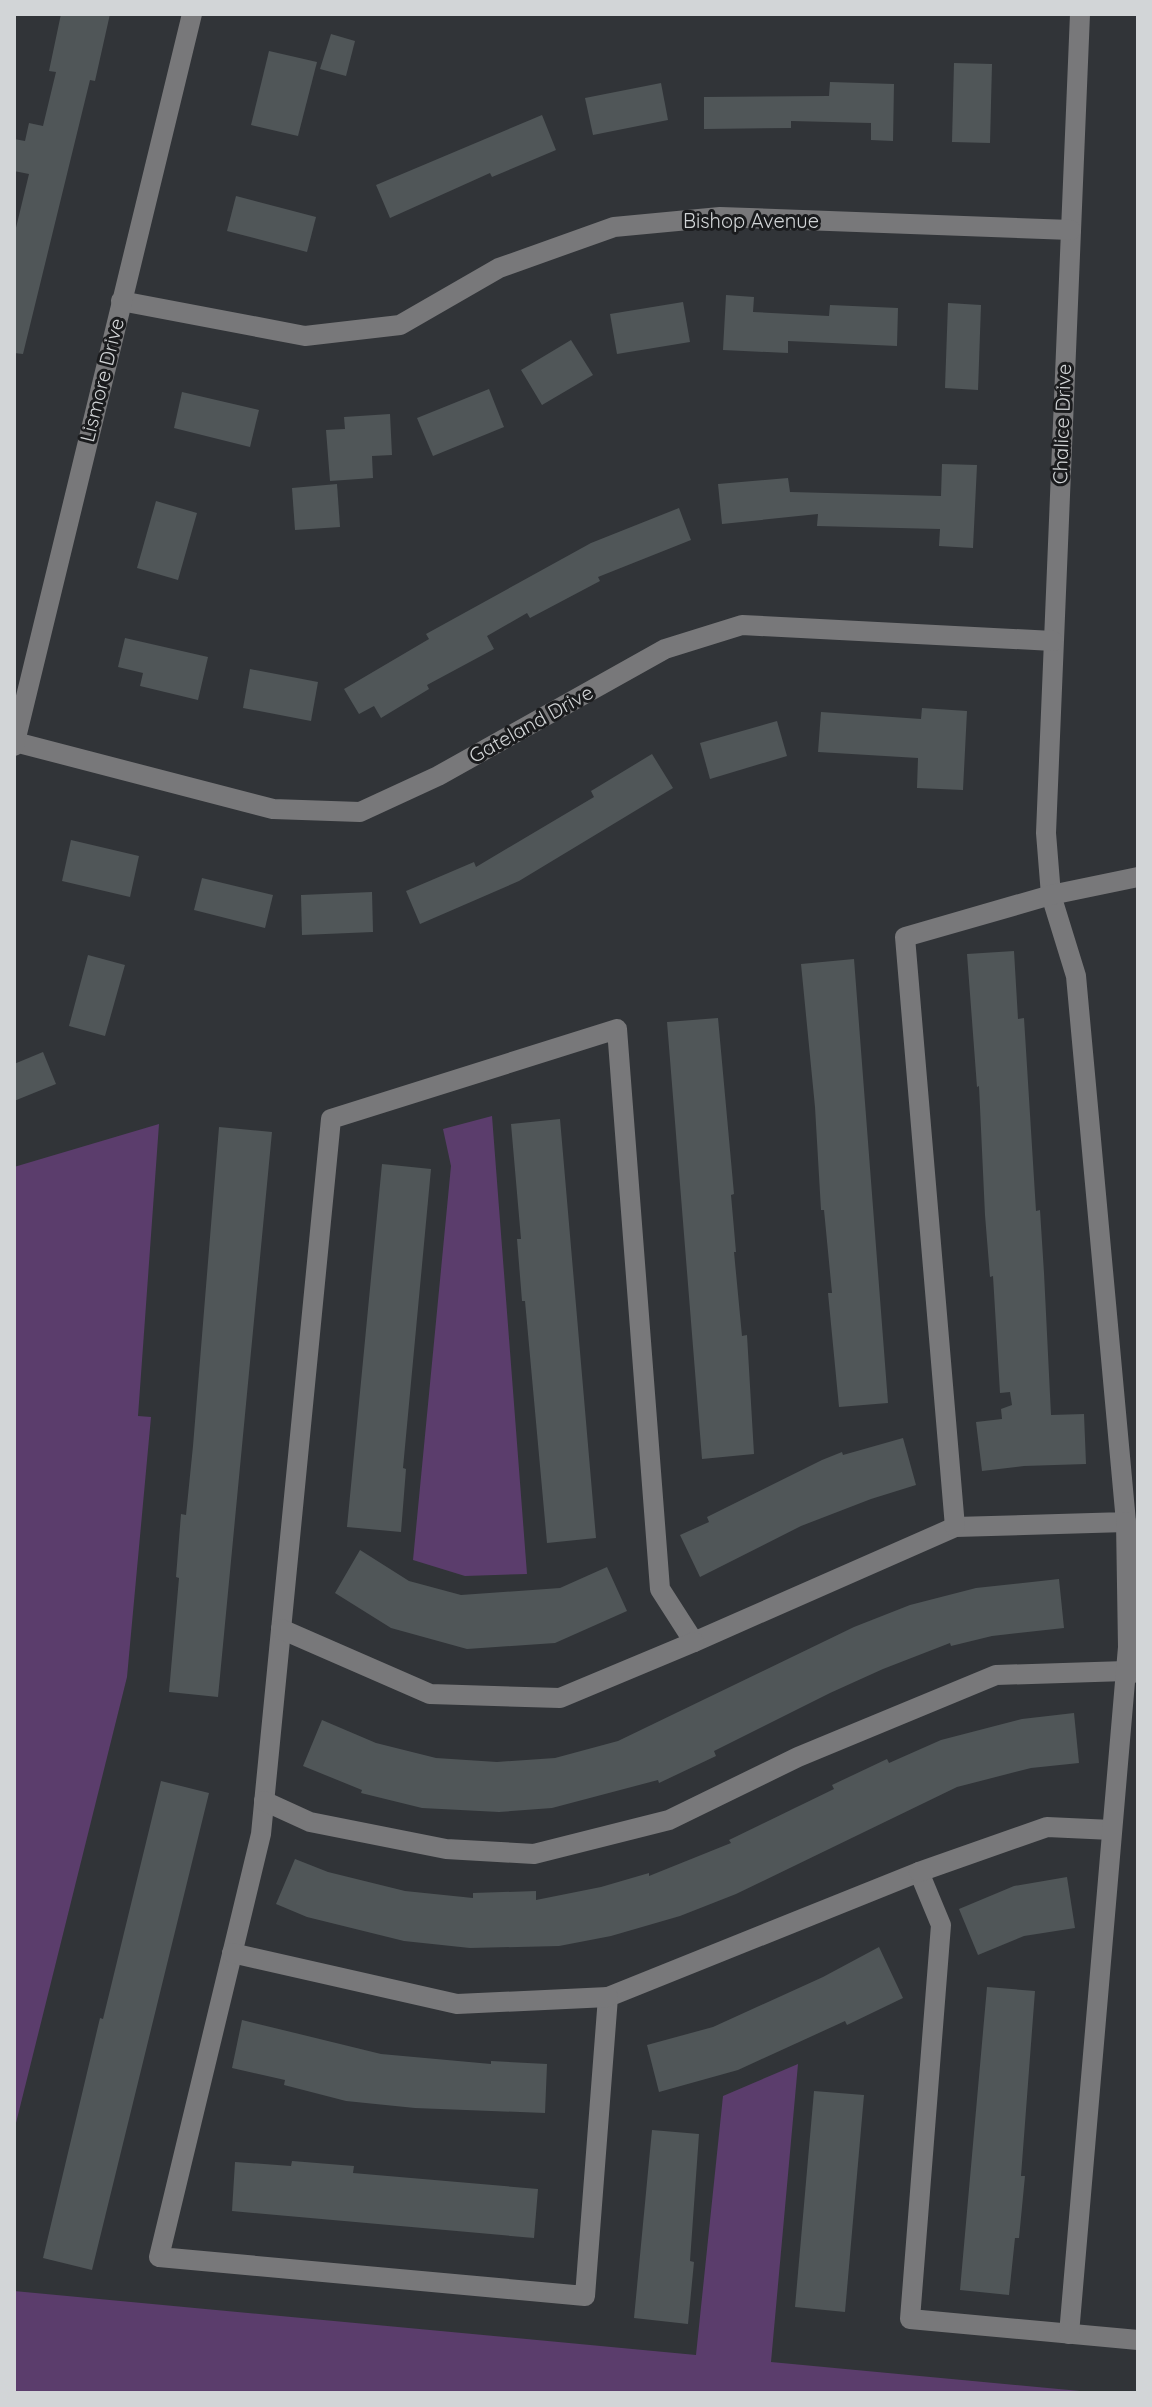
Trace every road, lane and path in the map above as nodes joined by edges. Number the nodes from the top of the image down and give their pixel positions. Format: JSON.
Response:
{"nodes":[{"id":1,"x":192,"y":14,"type":"edge"},
{"id":2,"x":1080,"y":14,"type":"edge"},
{"id":3,"x":1071,"y":230,"type":"junction"},
{"id":4,"x":121,"y":301,"type":"junction"},
{"id":5,"x":1053,"y":641,"type":"junction"},
{"id":6,"x":14,"y":744,"type":"edge"},
{"id":7,"x":1138,"y":877,"type":"edge"},
{"id":8,"x":1051,"y":895,"type":"junction"},
{"id":9,"x":1126,"y":1522,"type":"junction"},
{"id":10,"x":955,"y":1527,"type":"junction"},
{"id":11,"x":281,"y":1629,"type":"junction"},
{"id":12,"x":694,"y":1642,"type":"junction"},
{"id":13,"x":1132,"y":1672,"type":"edge"},
{"id":14,"x":264,"y":1801,"type":"junction"},
{"id":15,"x":1112,"y":1830,"type":"junction"},
{"id":16,"x":919,"y":1872,"type":"junction"},
{"id":17,"x":232,"y":1953,"type":"junction"},
{"id":18,"x":608,"y":1997,"type":"junction"},
{"id":19,"x":1069,"y":2334,"type":"junction"},
{"id":20,"x":1138,"y":2340,"type":"edge"}],
"edges":[{"from":1,"to":4,"type":"street","name":"Lismore Drive"},
{"from":2,"to":3,"type":"street","name":"Chalice Drive"},
{"from":3,"to":4,"type":"street","name":"Bishop Avenue"},
{"from":3,"to":5,"type":"street","name":"Chalice Drive"},
{"from":4,"to":6,"type":"street","name":"Lismore Drive"},
{"from":5,"to":6,"type":"street","name":"Gateland Drive"},
{"from":5,"to":8,"type":"street","name":"Chalice Drive"},
{"from":7,"to":8,"type":"street"},
{"from":8,"to":9,"type":"street","name":"Chalice Drive"},
{"from":8,"to":10,"type":"street"},
{"from":9,"to":10,"type":"street"},
{"from":9,"to":13,"type":"street","name":"Chalice Drive"},
{"from":10,"to":12,"type":"street"},
{"from":11,"to":12,"type":"street"},
{"from":11,"to":12,"type":"street"},
{"from":11,"to":14,"type":"street"},
{"from":13,"to":14,"type":"street"},
{"from":13,"to":15,"type":"street","name":"Chalice Drive"},
{"from":14,"to":17,"type":"street"},
{"from":15,"to":16,"type":"street"},
{"from":15,"to":19,"type":"street","name":"Chalice Drive"},
{"from":16,"to":18,"type":"street"},
{"from":16,"to":19,"type":"street"},
{"from":17,"to":18,"type":"street"},
{"from":17,"to":18,"type":"street"},
{"from":19,"to":20,"type":"street"}]}
